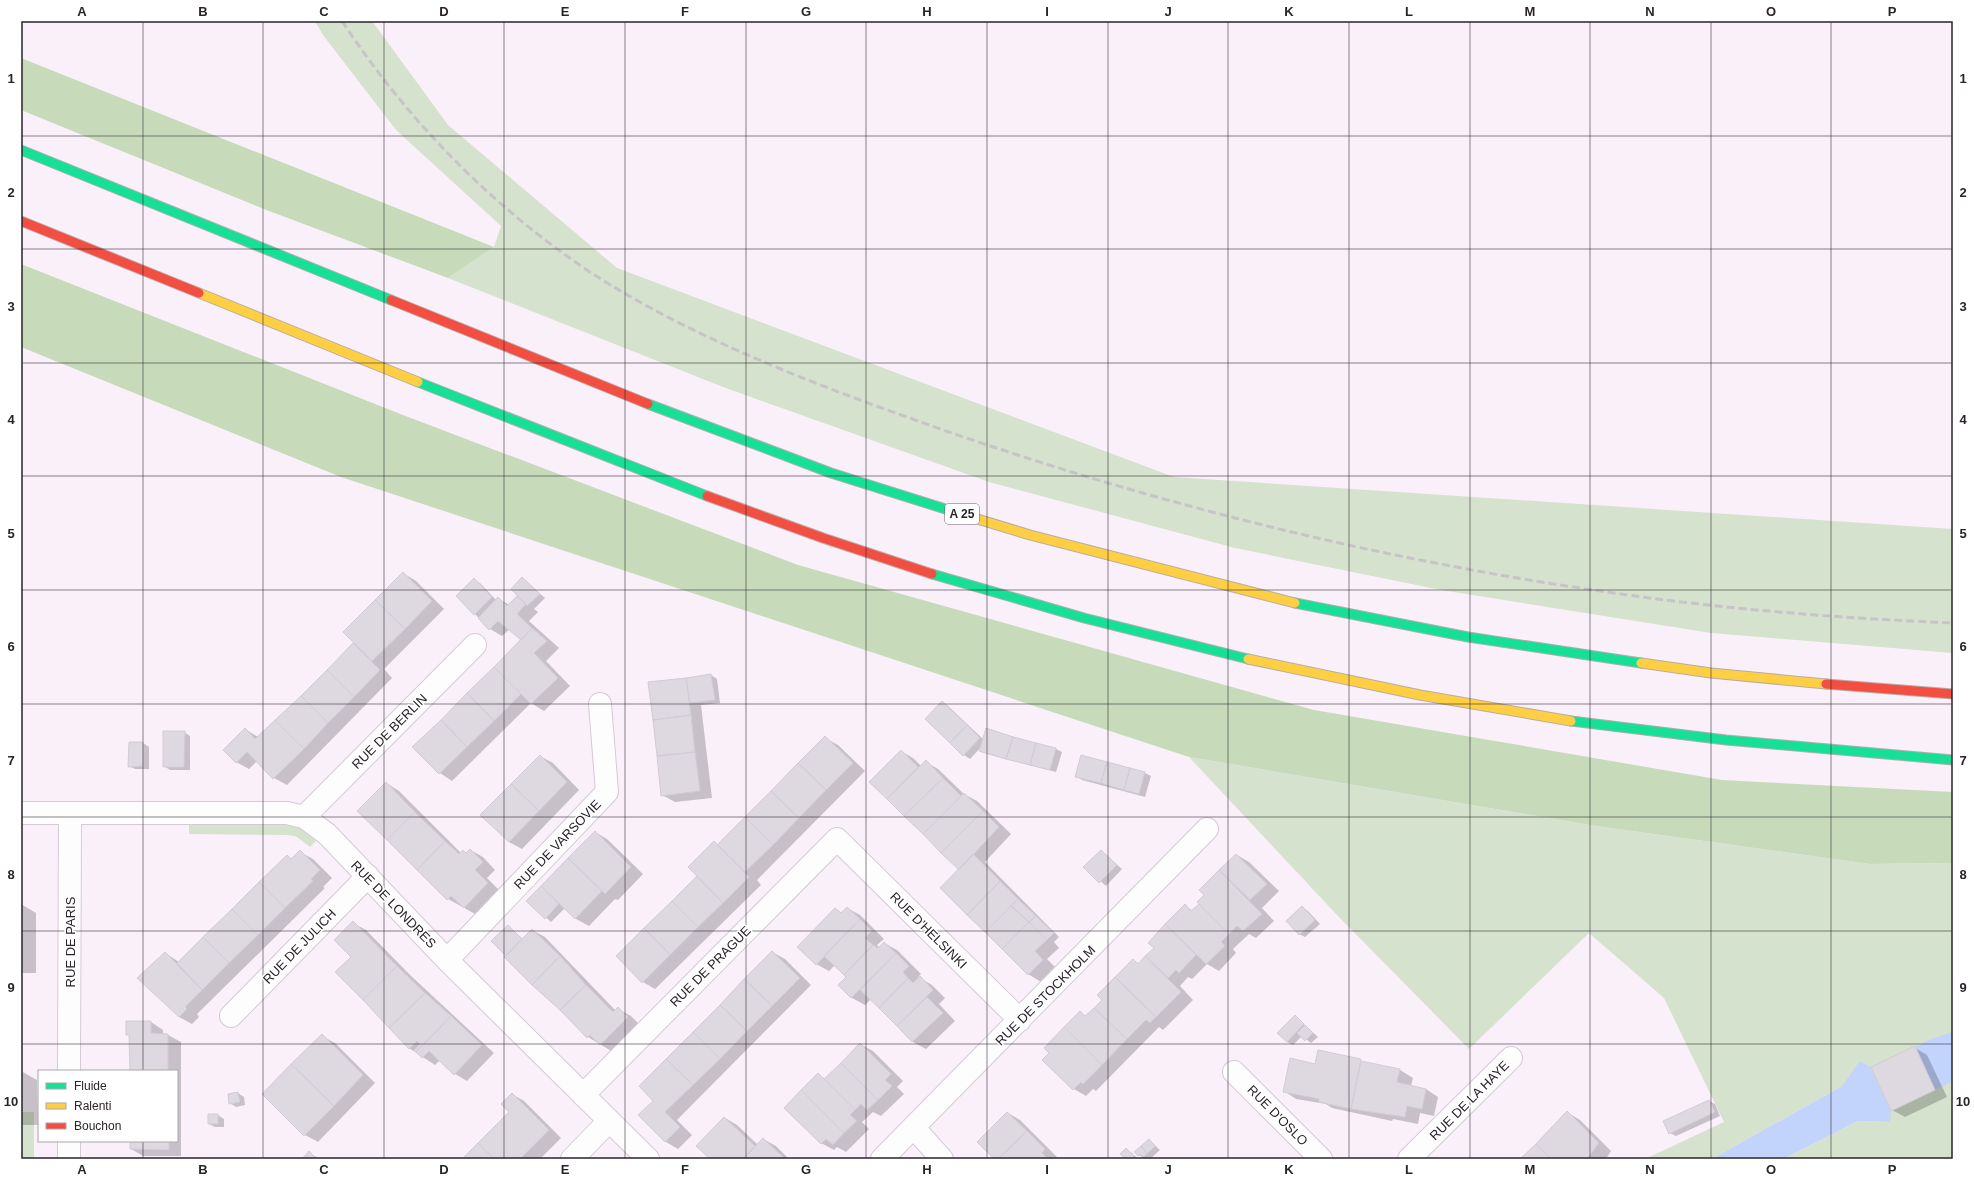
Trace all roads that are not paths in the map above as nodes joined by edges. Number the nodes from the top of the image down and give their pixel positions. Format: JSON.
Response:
{"nodes":[{"id":1,"x":21,"y":150,"type":"edge"},
{"id":2,"x":21,"y":221,"type":"edge"},
{"id":3,"x":474,"y":645,"type":"dead end"},
{"id":4,"x":1953,"y":694,"type":"edge"},
{"id":5,"x":600,"y":704,"type":"dead end"},
{"id":6,"x":1953,"y":760,"type":"edge"},
{"id":7,"x":21,"y":813,"type":"edge"},
{"id":8,"x":70,"y":814,"type":"junction"},
{"id":9,"x":304,"y":817,"type":"junction"},
{"id":10,"x":1207,"y":829,"type":"dead end"},
{"id":11,"x":837,"y":839,"type":"joint"},
{"id":12,"x":368,"y":876,"type":"junction"},
{"id":13,"x":448,"y":960,"type":"junction"},
{"id":14,"x":231,"y":1016,"type":"dead end"},
{"id":15,"x":1020,"y":1020,"type":"junction"},
{"id":16,"x":1511,"y":1058,"type":"dead end"},
{"id":17,"x":69,"y":1070,"type":"edge"},
{"id":18,"x":1234,"y":1072,"type":"dead end"},
{"id":19,"x":583,"y":1094,"type":"junction"},
{"id":20,"x":610,"y":1121,"type":"junction"},
{"id":21,"x":914,"y":1128,"type":"junction"},
{"id":22,"x":69,"y":1142,"type":"edge"},
{"id":23,"x":69,"y":1159,"type":"edge"},
{"id":24,"x":572,"y":1159,"type":"edge"},
{"id":25,"x":648,"y":1159,"type":"edge"},
{"id":26,"x":882,"y":1159,"type":"edge"},
{"id":27,"x":942,"y":1159,"type":"edge"},
{"id":28,"x":1321,"y":1159,"type":"edge"},
{"id":29,"x":1409,"y":1159,"type":"edge"}],
"edges":[{"from":1,"to":4,"type":"highway","number":"A 25"},
{"from":2,"to":6,"type":"highway"},
{"from":3,"to":9,"type":"street","name":"RUE DE BERLIN"},
{"from":5,"to":13,"type":"street","name":"RUE DE VARSOVIE"},
{"from":7,"to":8,"type":"street","name":"RUE DE LONDRES"},
{"from":8,"to":9,"type":"street","name":"RUE DE LONDRES"},
{"from":8,"to":17,"type":"street","name":"RUE DE PARIS"},
{"from":9,"to":12,"type":"street","name":"RUE DE LONDRES"},
{"from":10,"to":15,"type":"street","name":"RUE DE STOCKHOLM"},
{"from":11,"to":15,"type":"street","name":"RUE D'HELSINKI"},
{"from":11,"to":19,"type":"street","name":"RUE DE PRAGUE"},
{"from":12,"to":13,"type":"street","name":"RUE DE LONDRES"},
{"from":12,"to":14,"type":"street","name":"RUE DE JULICH"},
{"from":13,"to":19,"type":"street","name":"RUE DE LONDRES"},
{"from":15,"to":21,"type":"street","name":"RUE DE STOCKHOLM"},
{"from":16,"to":29,"type":"street","name":"RUE DE LA HAYE"},
{"from":18,"to":28,"type":"street","name":"RUE D'OSLO"},
{"from":19,"to":20,"type":"street","name":"RUE DE LONDRES"},
{"from":20,"to":24,"type":"street"},
{"from":20,"to":25,"type":"street","name":"RUE DE LONDRES"},
{"from":21,"to":26,"type":"street","name":"RUE DE STOCKHOLM"},
{"from":21,"to":27,"type":"street"},
{"from":22,"to":23,"type":"street"}]}
